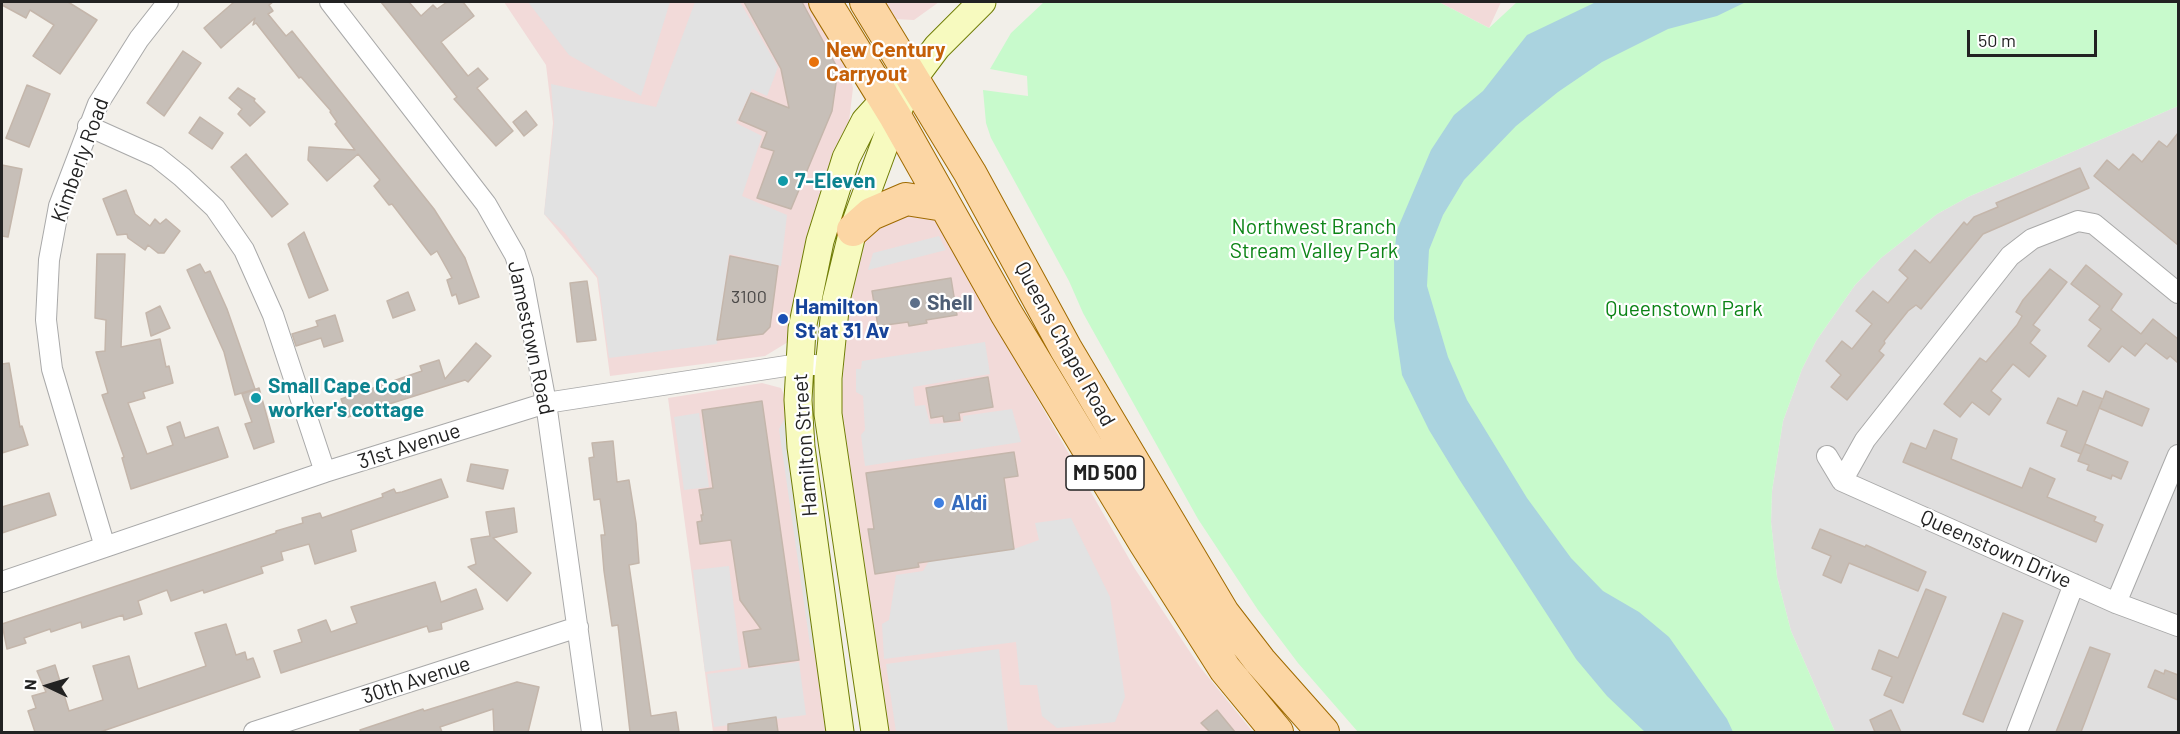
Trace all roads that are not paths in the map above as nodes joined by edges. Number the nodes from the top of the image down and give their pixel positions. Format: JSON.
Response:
{"nodes":[{"id":1,"x":168,"y":2,"type":"edge"},
{"id":2,"x":330,"y":2,"type":"edge"},
{"id":3,"x":825,"y":2,"type":"edge"},
{"id":4,"x":866,"y":2,"type":"edge"},
{"id":5,"x":982,"y":2,"type":"edge"},
{"id":6,"x":913,"y":80,"type":"junction"},
{"id":7,"x":890,"y":107,"type":"junction"},
{"id":8,"x":88,"y":126,"type":"junction"},
{"id":9,"x":944,"y":205,"type":"junction"},
{"id":10,"x":853,"y":230,"type":"junction"},
{"id":11,"x":2178,"y":293,"type":"edge"},
{"id":12,"x":799,"y":364,"type":"junction"},
{"id":13,"x":829,"y":366,"type":"junction"},
{"id":14,"x":546,"y":403,"type":"junction"},
{"id":15,"x":2178,"y":455,"type":"edge"},
{"id":16,"x":1827,"y":456,"type":"dead end"},
{"id":17,"x":325,"y":472,"type":"junction"},
{"id":18,"x":1842,"y":481,"type":"junction"},
{"id":19,"x":105,"y":547,"type":"junction"},
{"id":20,"x":2,"y":582,"type":"edge"},
{"id":21,"x":2074,"y":584,"type":"junction"},
{"id":22,"x":2116,"y":603,"type":"junction"},
{"id":23,"x":2178,"y":626,"type":"edge"},
{"id":24,"x":578,"y":627,"type":"junction"},
{"id":25,"x":254,"y":732,"type":"edge"},
{"id":26,"x":592,"y":732,"type":"edge"},
{"id":27,"x":840,"y":732,"type":"edge"},
{"id":28,"x":875,"y":732,"type":"edge"},
{"id":29,"x":1277,"y":732,"type":"edge"},
{"id":30,"x":1323,"y":732,"type":"edge"},
{"id":31,"x":2017,"y":732,"type":"edge"}],
"edges":[{"from":1,"to":8,"type":"street","name":"Kimberly Road"},
{"from":2,"to":14,"type":"street","name":"Jamestown Road"},
{"from":3,"to":7,"type":"main road","name":"Queens Chapel Road","number":"MD 500"},
{"from":4,"to":6,"type":"main road","name":"Queens Chapel Road","number":"MD 500"},
{"from":5,"to":6,"type":"main road","name":"Hamilton Street"},
{"from":6,"to":7,"type":"main road","name":"Hamilton Street"},
{"from":6,"to":30,"type":"main road","name":"Queens Chapel Road","number":"MD 500"},
{"from":7,"to":9,"type":"main road","name":"Queens Chapel Road","number":"MD 500"},
{"from":7,"to":10,"type":"main road","name":"Hamilton Street"},
{"from":7,"to":12,"type":"main road","name":"Hamilton Street"},
{"from":8,"to":17,"type":"street"},
{"from":8,"to":19,"type":"street","name":"Kimberly Road"},
{"from":9,"to":10,"type":"main road"},
{"from":9,"to":29,"type":"main road","name":"Queens Chapel Road","number":"MD 500"},
{"from":10,"to":13,"type":"main road","name":"Hamilton Street"},
{"from":11,"to":18,"type":"street"},
{"from":12,"to":13,"type":"street","name":"31st Avenue"},
{"from":12,"to":14,"type":"street","name":"31st Avenue"},
{"from":12,"to":27,"type":"main road","name":"Hamilton Street"},
{"from":13,"to":28,"type":"main road","name":"Hamilton Street"},
{"from":14,"to":17,"type":"street","name":"31st Avenue"},
{"from":14,"to":24,"type":"street","name":"Jamestown Road"},
{"from":15,"to":22,"type":"street"},
{"from":16,"to":18,"type":"street"},
{"from":17,"to":19,"type":"street","name":"31st Avenue"},
{"from":18,"to":21,"type":"street","name":"Queenstown Drive"},
{"from":19,"to":20,"type":"street","name":"31st Avenue"},
{"from":21,"to":22,"type":"street","name":"Queenstown Drive"},
{"from":21,"to":31,"type":"street"},
{"from":22,"to":23,"type":"street","name":"Queenstown Drive"},
{"from":24,"to":25,"type":"street","name":"30th Avenue"},
{"from":24,"to":26,"type":"street","name":"Jamestown Road"}]}
